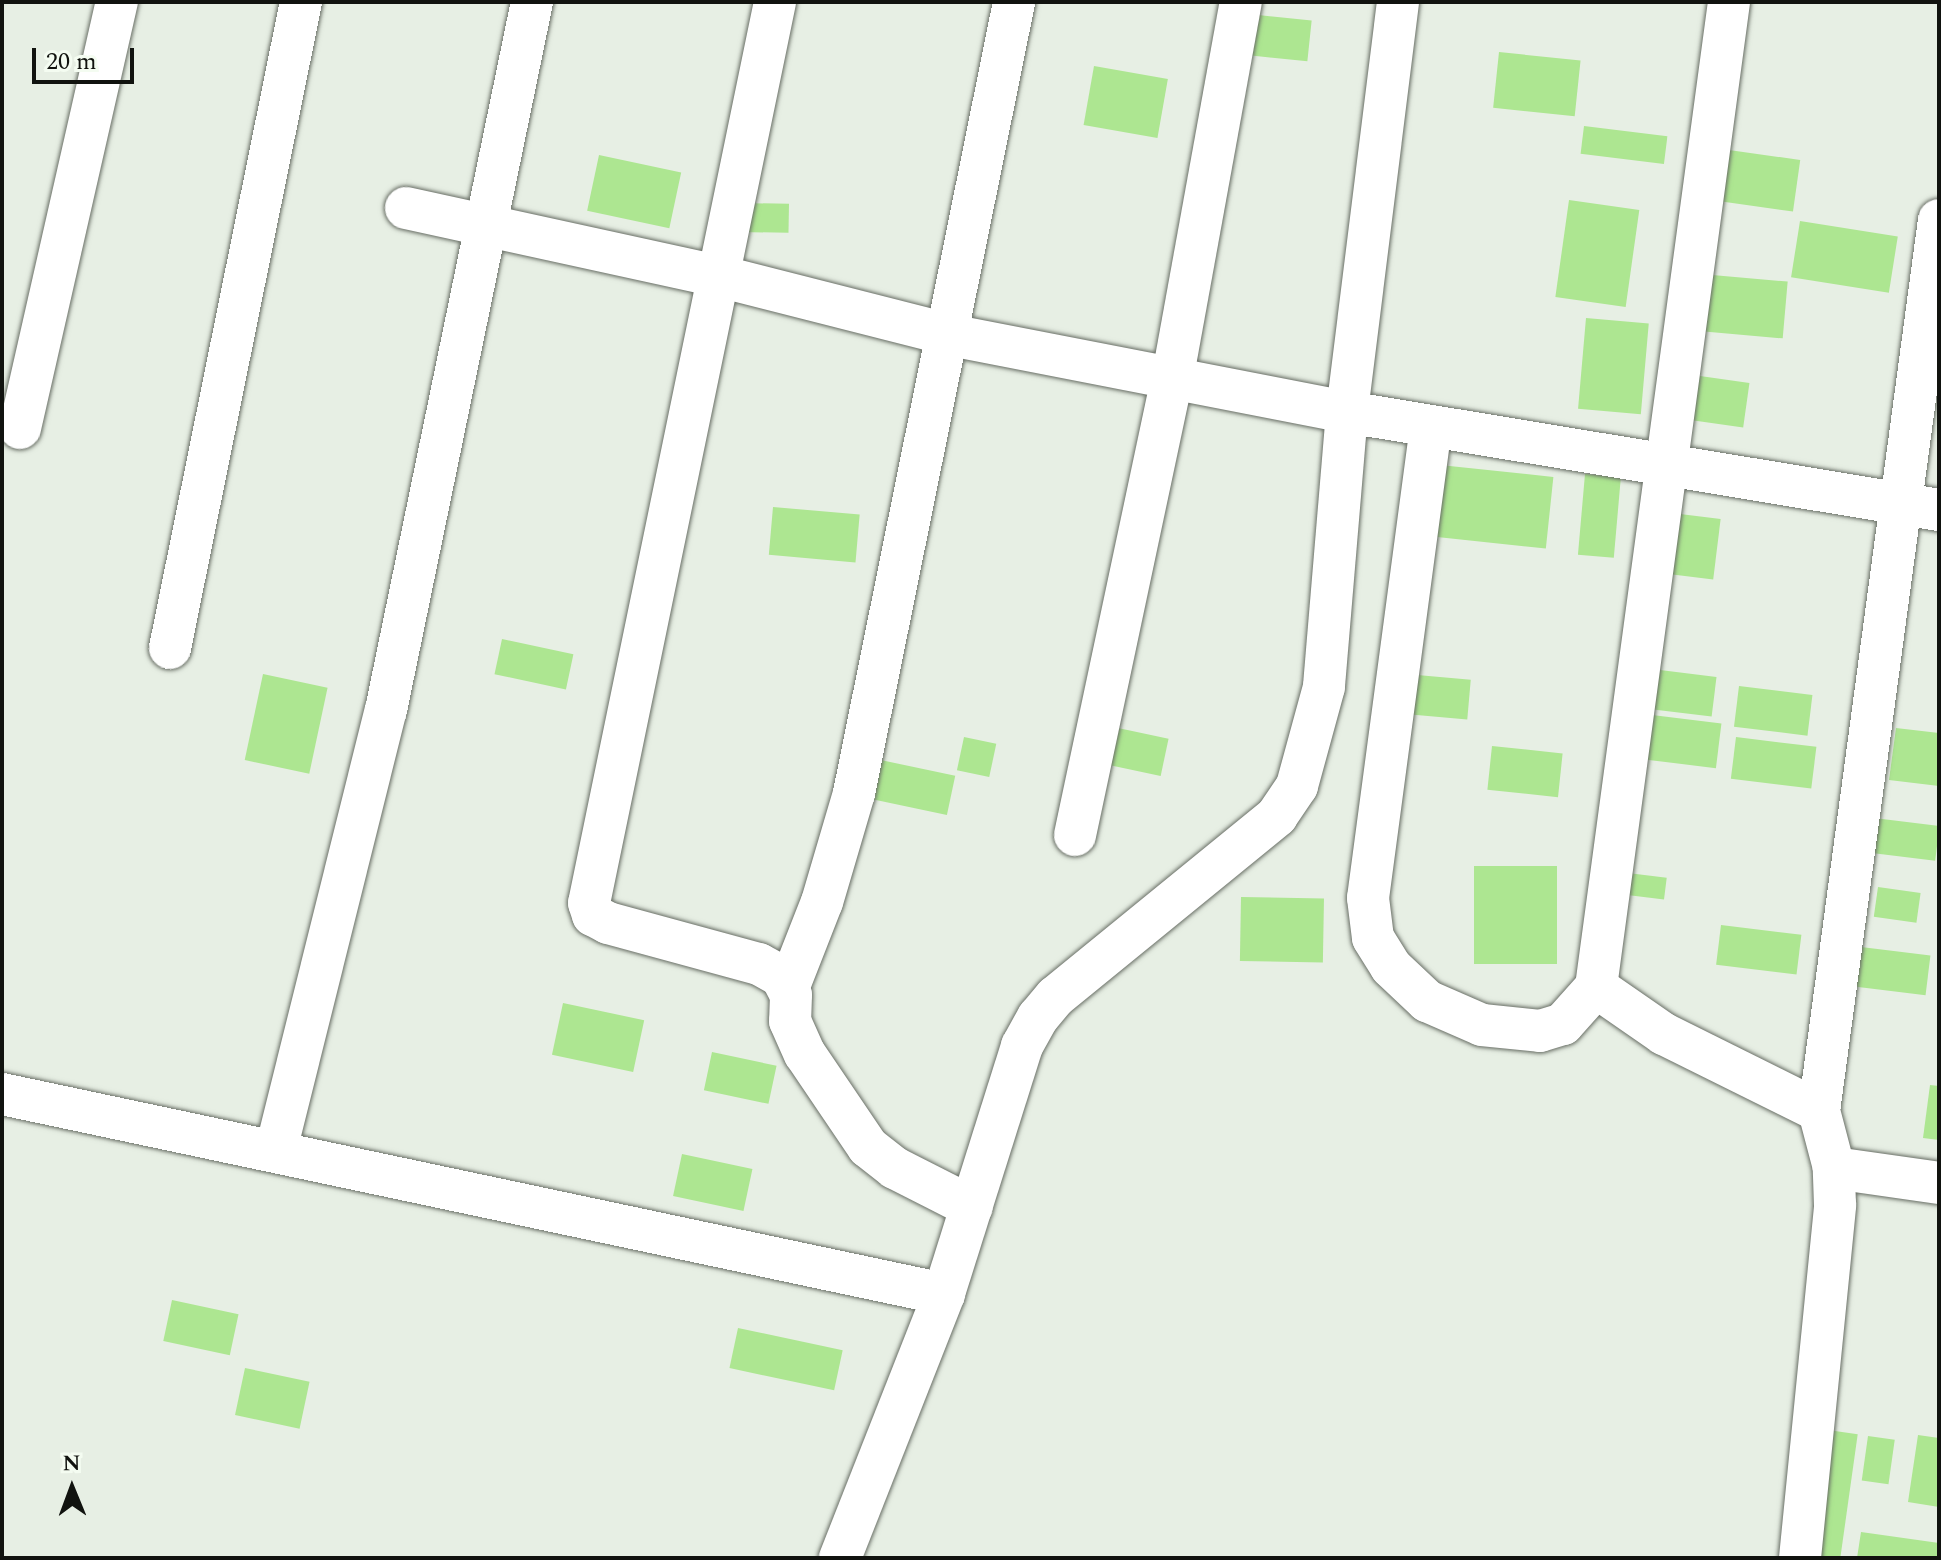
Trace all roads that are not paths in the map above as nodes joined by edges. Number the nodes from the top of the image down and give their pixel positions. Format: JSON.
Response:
{"nodes":[{"id":1,"x":117,"y":2,"type":"edge"},
{"id":2,"x":301,"y":2,"type":"edge"},
{"id":3,"x":532,"y":2,"type":"edge"},
{"id":4,"x":775,"y":2,"type":"edge"},
{"id":5,"x":1014,"y":2,"type":"edge"},
{"id":6,"x":1241,"y":2,"type":"edge"},
{"id":7,"x":1398,"y":2,"type":"edge"},
{"id":8,"x":1729,"y":2,"type":"edge"},
{"id":9,"x":406,"y":208,"type":"dead end"},
{"id":10,"x":1939,"y":220,"type":"edge"},
{"id":11,"x":489,"y":227,"type":"junction"},
{"id":12,"x":719,"y":276,"type":"junction"},
{"id":13,"x":950,"y":335,"type":"junction"},
{"id":14,"x":1173,"y":375,"type":"junction"},
{"id":15,"x":1347,"y":412,"type":"junction"},
{"id":16,"x":1431,"y":426,"type":"junction"},
{"id":17,"x":20,"y":428,"type":"dead end"},
{"id":18,"x":1667,"y":464,"type":"junction"},
{"id":19,"x":1922,"y":507,"type":"edge"},
{"id":20,"x":170,"y":648,"type":"dead end"},
{"id":21,"x":1075,"y":835,"type":"dead end"},
{"id":22,"x":789,"y":986,"type":"junction"},
{"id":23,"x":1596,"y":987,"type":"junction"},
{"id":24,"x":2,"y":1094,"type":"edge"},
{"id":25,"x":1819,"y":1111,"type":"junction"},
{"id":26,"x":276,"y":1150,"type":"junction"},
{"id":27,"x":1834,"y":1168,"type":"junction"},
{"id":28,"x":1939,"y":1183,"type":"edge"},
{"id":29,"x":972,"y":1207,"type":"junction"},
{"id":30,"x":944,"y":1294,"type":"junction"},
{"id":31,"x":840,"y":1558,"type":"edge"},
{"id":32,"x":1800,"y":1558,"type":"edge"}],
"edges":[{"from":1,"to":17,"type":"street"},
{"from":2,"to":20,"type":"street"},
{"from":3,"to":11,"type":"street"},
{"from":4,"to":12,"type":"street"},
{"from":5,"to":13,"type":"street"},
{"from":6,"to":14,"type":"street"},
{"from":7,"to":15,"type":"street"},
{"from":8,"to":18,"type":"street"},
{"from":9,"to":11,"type":"street"},
{"from":10,"to":19,"type":"street"},
{"from":11,"to":12,"type":"street"},
{"from":11,"to":26,"type":"street"},
{"from":12,"to":13,"type":"street"},
{"from":12,"to":22,"type":"street"},
{"from":13,"to":14,"type":"street"},
{"from":13,"to":22,"type":"street"},
{"from":14,"to":15,"type":"street"},
{"from":14,"to":21,"type":"street"},
{"from":15,"to":16,"type":"street"},
{"from":15,"to":29,"type":"street"},
{"from":16,"to":18,"type":"street"},
{"from":16,"to":23,"type":"street"},
{"from":18,"to":19,"type":"street"},
{"from":18,"to":23,"type":"street"},
{"from":19,"to":25,"type":"street"},
{"from":22,"to":29,"type":"street"},
{"from":23,"to":25,"type":"street"},
{"from":24,"to":26,"type":"street"},
{"from":25,"to":27,"type":"street"},
{"from":26,"to":30,"type":"street"},
{"from":27,"to":28,"type":"street"},
{"from":27,"to":32,"type":"street"},
{"from":29,"to":30,"type":"street"},
{"from":30,"to":31,"type":"street"}]}
